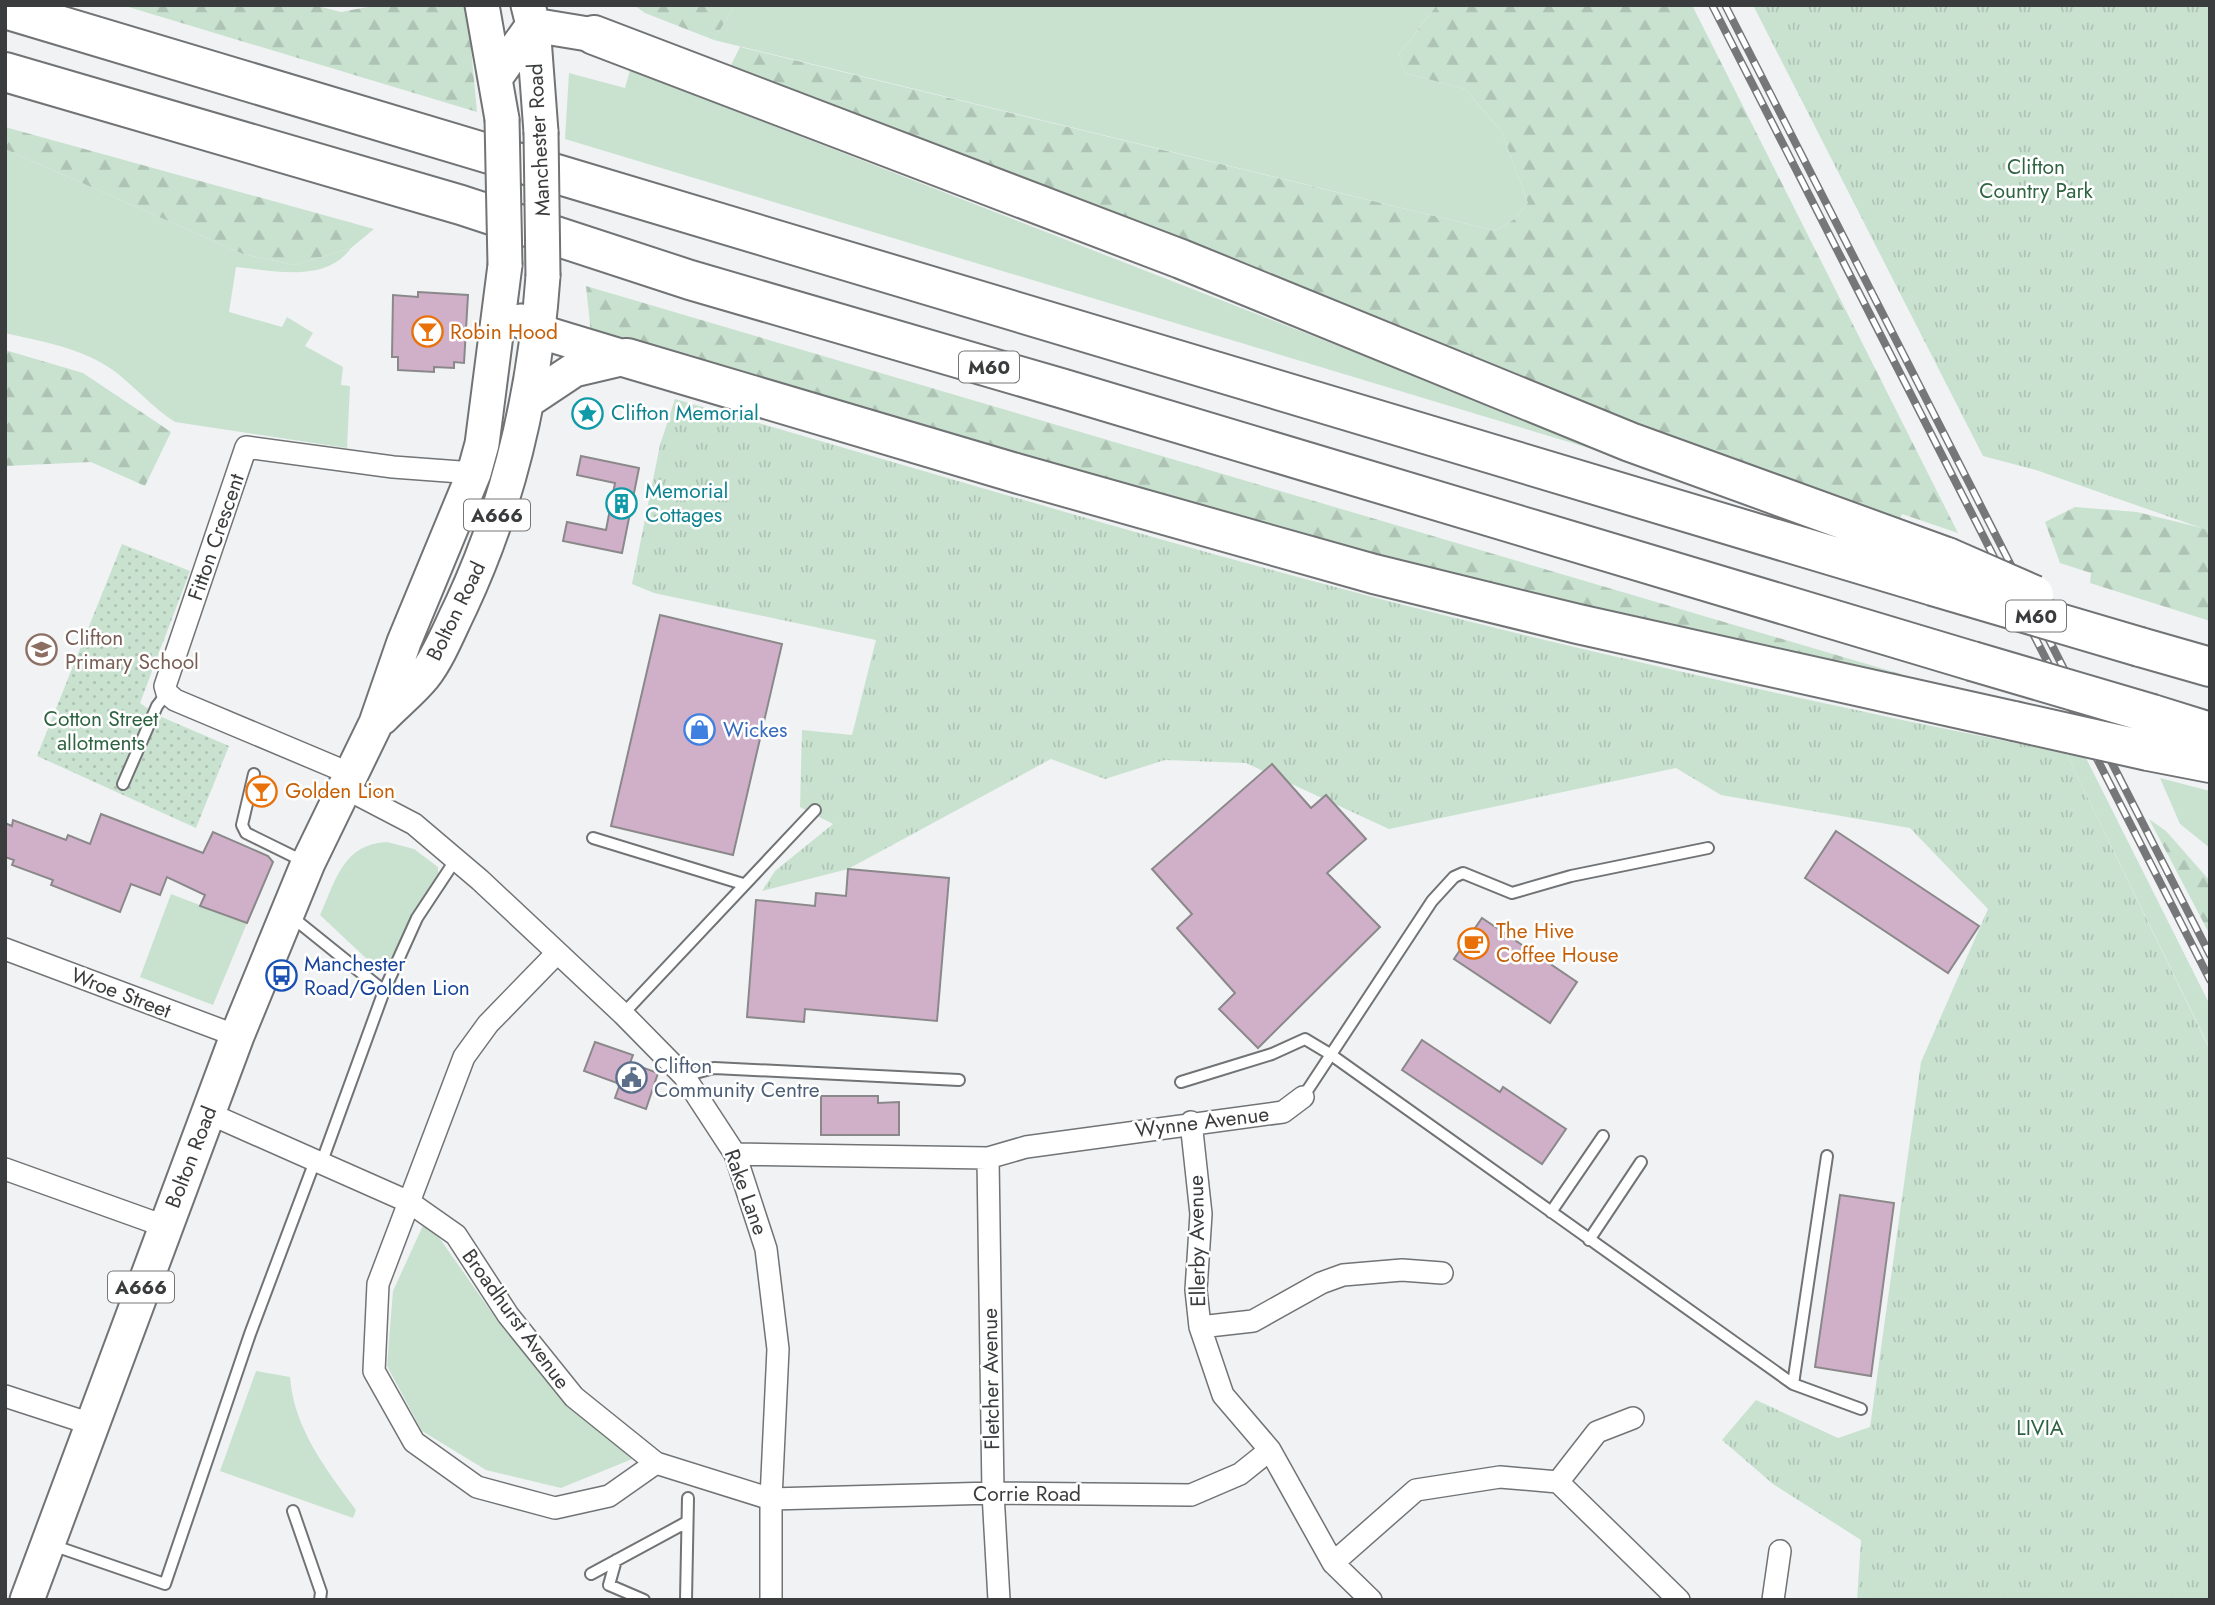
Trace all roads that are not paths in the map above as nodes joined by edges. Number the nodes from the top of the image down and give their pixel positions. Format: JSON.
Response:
{"nodes":[{"id":1,"x":482,"y":5,"type":"edge"},
{"id":2,"x":5,"y":9,"type":"edge"},
{"id":3,"x":530,"y":15,"type":"edge"},
{"id":4,"x":594,"y":35,"type":"joint"},
{"id":5,"x":5,"y":72,"type":"edge"},
{"id":6,"x":496,"y":77,"type":"junction"},
{"id":7,"x":543,"y":276,"type":"joint"},
{"id":8,"x":504,"y":279,"type":"junction"},
{"id":9,"x":539,"y":330,"type":"junction"},
{"id":10,"x":627,"y":358,"type":"junction"},
{"id":11,"x":529,"y":400,"type":"junction"},
{"id":12,"x":474,"y":473,"type":"junction"},
{"id":13,"x":1940,"y":571,"type":"junction"},
{"id":14,"x":2210,"y":667,"type":"edge"},
{"id":15,"x":167,"y":693,"type":"junction"},
{"id":16,"x":376,"y":723,"type":"junction"},
{"id":17,"x":2150,"y":732,"type":"junction"},
{"id":18,"x":2210,"y":732,"type":"edge"},
{"id":19,"x":2210,"y":763,"type":"edge"},
{"id":20,"x":254,"y":774,"type":"dead end"},
{"id":21,"x":348,"y":781,"type":"junction"},
{"id":22,"x":123,"y":785,"type":"dead end"},
{"id":23,"x":815,"y":810,"type":"dead end"},
{"id":24,"x":593,"y":838,"type":"dead end"},
{"id":25,"x":1708,"y":848,"type":"dead end"},
{"id":26,"x":456,"y":859,"type":"junction"},
{"id":27,"x":308,"y":863,"type":"junction"},
{"id":28,"x":743,"y":884,"type":"junction"},
{"id":29,"x":287,"y":913,"type":"junction"},
{"id":30,"x":5,"y":949,"type":"edge"},
{"id":31,"x":557,"y":954,"type":"junction"},
{"id":32,"x":384,"y":991,"type":"junction"},
{"id":33,"x":623,"y":1014,"type":"junction"},
{"id":34,"x":237,"y":1036,"type":"junction"},
{"id":35,"x":1330,"y":1054,"type":"junction"},
{"id":36,"x":684,"y":1076,"type":"junction"},
{"id":37,"x":959,"y":1080,"type":"dead end"},
{"id":38,"x":1181,"y":1083,"type":"dead end"},
{"id":39,"x":1303,"y":1097,"type":"joint"},
{"id":40,"x":208,"y":1113,"type":"junction"},
{"id":41,"x":1191,"y":1122,"type":"junction"},
{"id":42,"x":1603,"y":1136,"type":"dead end"},
{"id":43,"x":735,"y":1154,"type":"junction"},
{"id":44,"x":1827,"y":1156,"type":"dead end"},
{"id":45,"x":988,"y":1158,"type":"junction"},
{"id":46,"x":1641,"y":1162,"type":"dead end"},
{"id":47,"x":318,"y":1163,"type":"junction"},
{"id":48,"x":5,"y":1168,"type":"edge"},
{"id":49,"x":410,"y":1202,"type":"junction"},
{"id":50,"x":1551,"y":1212,"type":"junction"},
{"id":51,"x":164,"y":1226,"type":"junction"},
{"id":52,"x":1589,"y":1240,"type":"junction"},
{"id":53,"x":1442,"y":1273,"type":"dead end"},
{"id":54,"x":1200,"y":1327,"type":"junction"},
{"id":55,"x":1793,"y":1384,"type":"junction"},
{"id":56,"x":5,"y":1396,"type":"edge"},
{"id":57,"x":1861,"y":1409,"type":"dead end"},
{"id":58,"x":1633,"y":1418,"type":"dead end"},
{"id":59,"x":91,"y":1424,"type":"junction"},
{"id":60,"x":1270,"y":1450,"type":"junction"},
{"id":61,"x":656,"y":1463,"type":"junction"},
{"id":62,"x":1558,"y":1482,"type":"junction"},
{"id":63,"x":993,"y":1493,"type":"junction"},
{"id":64,"x":688,"y":1498,"type":"dead end"},
{"id":65,"x":771,"y":1499,"type":"junction"},
{"id":66,"x":293,"y":1511,"type":"dead end"},
{"id":67,"x":687,"y":1522,"type":"junction"},
{"id":68,"x":47,"y":1544,"type":"junction"},
{"id":69,"x":1780,"y":1551,"type":"dead end"},
{"id":70,"x":616,"y":1560,"type":"junction"},
{"id":71,"x":1333,"y":1563,"type":"junction"},
{"id":72,"x":609,"y":1585,"type":"junction"},
{"id":73,"x":27,"y":1600,"type":"edge"},
{"id":74,"x":320,"y":1600,"type":"edge"},
{"id":75,"x":643,"y":1600,"type":"edge"},
{"id":76,"x":686,"y":1600,"type":"edge"},
{"id":77,"x":771,"y":1600,"type":"edge"},
{"id":78,"x":999,"y":1600,"type":"edge"},
{"id":79,"x":1371,"y":1600,"type":"edge"},
{"id":80,"x":1679,"y":1600,"type":"edge"},
{"id":81,"x":1773,"y":1600,"type":"edge"}],
"edges":[{"from":1,"to":6,"type":"main road","name":"Manchester Road","number":"A666"},
{"from":2,"to":13,"type":"highway","number":"M60"},
{"from":3,"to":4,"type":"main road"},
{"from":3,"to":6,"type":"main road"},
{"from":3,"to":7,"type":"main road","name":"Manchester Road","number":"A666","bridge":true},
{"from":4,"to":13,"type":"highway","number":"M60"},
{"from":5,"to":17,"type":"highway","number":"M60","bridge":true},
{"from":6,"to":8,"type":"main road","name":"Manchester Road","number":"A666","bridge":true},
{"from":7,"to":9,"type":"main road","name":"Bolton Road","number":"A666"},
{"from":8,"to":9,"type":"main road"},
{"from":8,"to":12,"type":"main road","name":"Bolton Road","number":"A666"},
{"from":9,"to":10,"type":"main road"},
{"from":9,"to":11,"type":"main road","name":"Bolton Road","number":"A666"},
{"from":10,"to":11,"type":"main road"},
{"from":10,"to":17,"type":"highway","number":"M60","bridge":true},
{"from":11,"to":16,"type":"main road","name":"Bolton Road","number":"A666"},
{"from":12,"to":15,"type":"street","name":"Fitton Crescent"},
{"from":12,"to":16,"type":"main road","name":"Bolton Road","number":"A666"},
{"from":13,"to":14,"type":"highway","number":"M60","bridge":true},
{"from":15,"to":21,"type":"street"},
{"from":15,"to":22,"type":"lane"},
{"from":16,"to":21,"type":"main road","name":"Bolton Road","number":"A666"},
{"from":17,"to":18,"type":"highway","number":"M60"},
{"from":17,"to":19,"type":"highway","number":"M60"},
{"from":20,"to":27,"type":"lane"},
{"from":21,"to":26,"type":"street","name":"Rake Lane"},
{"from":21,"to":27,"type":"main road","name":"Bolton Road","number":"A666"},
{"from":23,"to":28,"type":"lane"},
{"from":24,"to":28,"type":"lane"},
{"from":25,"to":35,"type":"lane","name":"Wynne Avenue"},
{"from":26,"to":31,"type":"street","name":"Rake Lane"},
{"from":26,"to":32,"type":"lane"},
{"from":27,"to":29,"type":"main road","name":"Bolton Road","number":"A666"},
{"from":28,"to":33,"type":"lane"},
{"from":29,"to":32,"type":"lane"},
{"from":29,"to":34,"type":"main road","name":"Bolton Road","number":"A666"},
{"from":30,"to":34,"type":"street","name":"Wroe Street"},
{"from":31,"to":33,"type":"street","name":"Rake Lane"},
{"from":31,"to":49,"type":"street"},
{"from":32,"to":47,"type":"lane"},
{"from":33,"to":36,"type":"street","name":"Rake Lane"},
{"from":34,"to":40,"type":"main road","name":"Bolton Road","number":"A666"},
{"from":35,"to":38,"type":"lane"},
{"from":35,"to":39,"type":"lane","name":"Wynne Avenue"},
{"from":35,"to":50,"type":"lane"},
{"from":36,"to":37,"type":"lane"},
{"from":36,"to":43,"type":"street","name":"Rake Lane"},
{"from":39,"to":41,"type":"street","name":"Wynne Avenue"},
{"from":40,"to":47,"type":"street","name":"Broadhurst Avenue"},
{"from":40,"to":51,"type":"main road","name":"Bolton Road","number":"A666"},
{"from":41,"to":45,"type":"street","name":"Wynne Avenue"},
{"from":41,"to":54,"type":"street","name":"Ellerby Avenue"},
{"from":42,"to":50,"type":"lane"},
{"from":43,"to":45,"type":"street","name":"Wynne Avenue"},
{"from":43,"to":65,"type":"street","name":"Rake Lane"},
{"from":44,"to":55,"type":"lane"},
{"from":45,"to":63,"type":"street","name":"Fletcher Avenue"},
{"from":46,"to":52,"type":"lane"},
{"from":47,"to":49,"type":"street","name":"Broadhurst Avenue"},
{"from":47,"to":68,"type":"lane"},
{"from":48,"to":51,"type":"street"},
{"from":49,"to":61,"type":"street","name":"Broadhurst Avenue"},
{"from":49,"to":61,"type":"street"},
{"from":50,"to":52,"type":"lane"},
{"from":51,"to":59,"type":"main road","name":"Bolton Road","number":"A666"},
{"from":52,"to":55,"type":"lane"},
{"from":53,"to":54,"type":"street"},
{"from":54,"to":60,"type":"street","name":"Ellerby Avenue"},
{"from":55,"to":57,"type":"lane"},
{"from":56,"to":59,"type":"street"},
{"from":58,"to":62,"type":"street"},
{"from":59,"to":68,"type":"main road","name":"Bolton Road","number":"A666"},
{"from":60,"to":63,"type":"street","name":"Corrie Road"},
{"from":60,"to":71,"type":"street","name":"Ellerby Avenue"},
{"from":61,"to":65,"type":"street","name":"Broadhurst Avenue"},
{"from":62,"to":71,"type":"street"},
{"from":62,"to":80,"type":"street"},
{"from":63,"to":65,"type":"street","name":"Corrie Road"},
{"from":63,"to":78,"type":"street","name":"Fletcher Avenue"},
{"from":64,"to":67,"type":"lane"},
{"from":65,"to":77,"type":"street","name":"Rake Lane"},
{"from":66,"to":74,"type":"lane"},
{"from":67,"to":70,"type":"lane"},
{"from":67,"to":76,"type":"lane"},
{"from":68,"to":73,"type":"main road","name":"Bolton Road","number":"A666"},
{"from":69,"to":81,"type":"street"},
{"from":70,"to":72,"type":"lane"},
{"from":70,"to":72,"type":"lane"},
{"from":71,"to":79,"type":"street","name":"Ellerby Avenue"},
{"from":72,"to":75,"type":"lane"}]}
